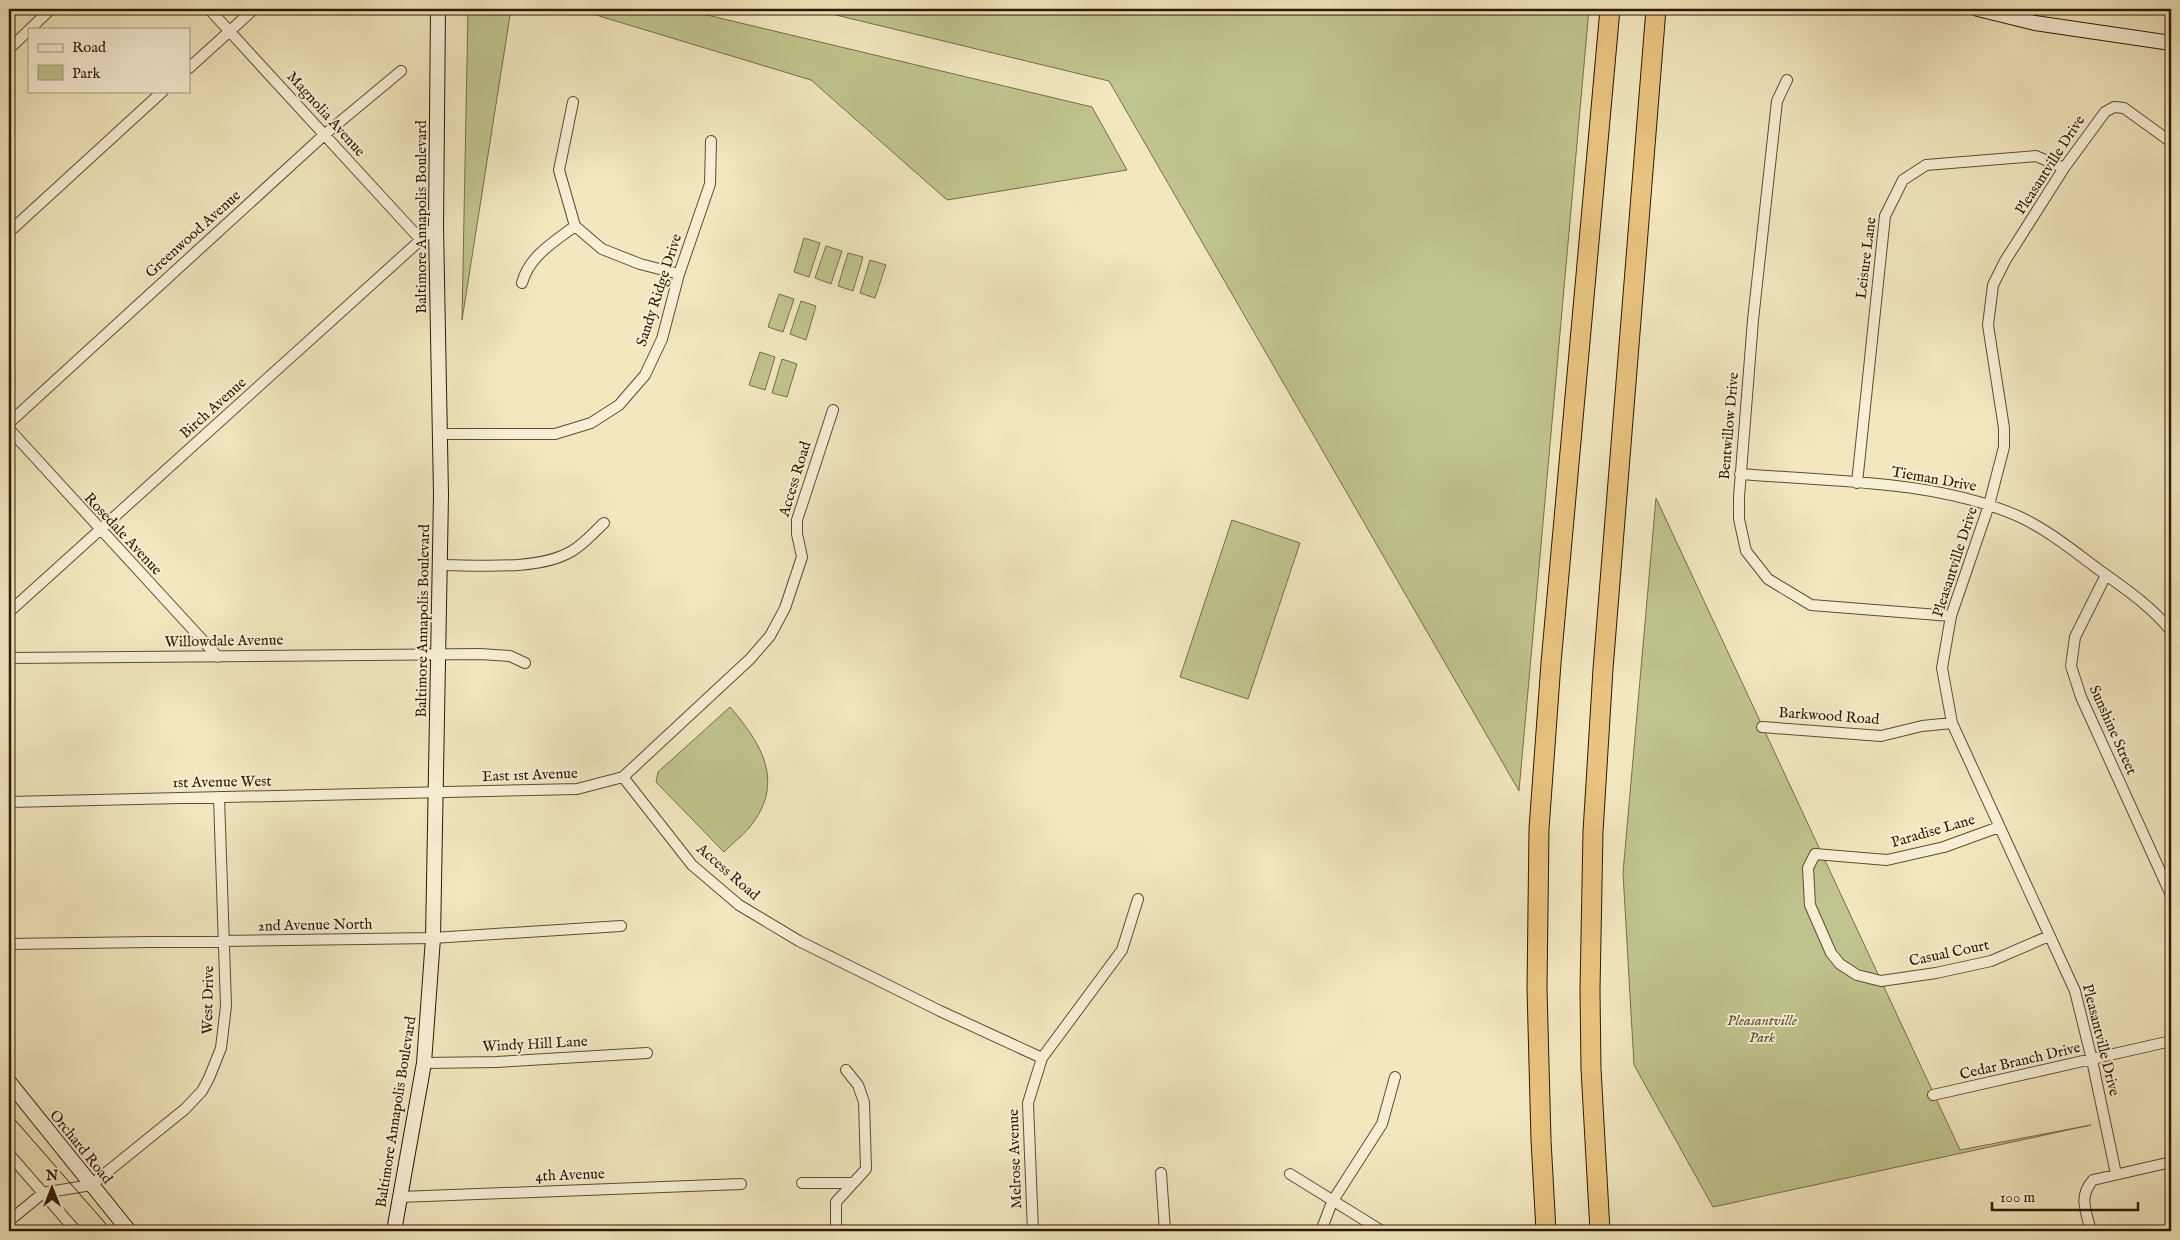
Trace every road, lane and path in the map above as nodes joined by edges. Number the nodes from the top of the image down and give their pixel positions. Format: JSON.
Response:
{"nodes":[{"id":1,"x":51,"y":9,"type":"edge"},
{"id":2,"x":209,"y":9,"type":"edge"},
{"id":3,"x":254,"y":9,"type":"edge"},
{"id":4,"x":438,"y":9,"type":"edge"},
{"id":5,"x":1610,"y":9,"type":"edge"},
{"id":6,"x":1656,"y":9,"type":"edge"},
{"id":7,"x":1665,"y":9,"type":"edge"},
{"id":8,"x":1978,"y":9,"type":"edge"},
{"id":9,"x":30,"y":28,"type":"edge"},
{"id":10,"x":28,"y":30,"type":"edge"},
{"id":11,"x":230,"y":31,"type":"junction"},
{"id":12,"x":2171,"y":43,"type":"edge"},
{"id":13,"x":9,"y":48,"type":"edge"},
{"id":14,"x":190,"y":67,"type":"edge"},
{"id":15,"x":401,"y":71,"type":"dead end"},
{"id":16,"x":1787,"y":80,"type":"dead end"},
{"id":17,"x":162,"y":92,"type":"edge"},
{"id":18,"x":574,"y":102,"type":"dead end"},
{"id":19,"x":324,"y":134,"type":"junction"},
{"id":20,"x":711,"y":140,"type":"dead end"},
{"id":21,"x":2171,"y":142,"type":"edge"},
{"id":22,"x":2064,"y":168,"type":"junction"},
{"id":23,"x":436,"y":226,"type":"junction"},
{"id":24,"x":575,"y":226,"type":"junction"},
{"id":25,"x":9,"y":232,"type":"edge"},
{"id":26,"x":421,"y":240,"type":"junction"},
{"id":27,"x":1638,"y":261,"type":"junction"},
{"id":28,"x":679,"y":274,"type":"junction"},
{"id":29,"x":522,"y":283,"type":"dead end"},
{"id":30,"x":833,"y":410,"type":"dead end"},
{"id":31,"x":9,"y":423,"type":"edge"},
{"id":32,"x":9,"y":429,"type":"edge"},
{"id":33,"x":440,"y":434,"type":"junction"},
{"id":34,"x":1740,"y":474,"type":"junction"},
{"id":35,"x":1857,"y":483,"type":"junction"},
{"id":36,"x":1989,"y":505,"type":"junction"},
{"id":37,"x":604,"y":523,"type":"dead end"},
{"id":38,"x":100,"y":531,"type":"junction"},
{"id":39,"x":440,"y":565,"type":"junction"},
{"id":40,"x":2106,"y":575,"type":"junction"},
{"id":41,"x":9,"y":612,"type":"edge"},
{"id":42,"x":1951,"y":616,"type":"junction"},
{"id":43,"x":2171,"y":631,"type":"edge"},
{"id":44,"x":439,"y":654,"type":"junction"},
{"id":45,"x":218,"y":656,"type":"junction"},
{"id":46,"x":9,"y":658,"type":"edge"},
{"id":47,"x":525,"y":662,"type":"dead end"},
{"id":48,"x":1952,"y":723,"type":"junction"},
{"id":49,"x":1762,"y":727,"type":"dead end"},
{"id":50,"x":623,"y":777,"type":"junction"},
{"id":51,"x":437,"y":793,"type":"junction"},
{"id":52,"x":219,"y":797,"type":"junction"},
{"id":53,"x":9,"y":802,"type":"edge"},
{"id":54,"x":1999,"y":827,"type":"junction"},
{"id":55,"x":2171,"y":895,"type":"edge"},
{"id":56,"x":1138,"y":899,"type":"dead end"},
{"id":57,"x":621,"y":926,"type":"dead end"},
{"id":58,"x":2050,"y":936,"type":"junction"},
{"id":59,"x":433,"y":938,"type":"junction"},
{"id":60,"x":223,"y":942,"type":"junction"},
{"id":61,"x":9,"y":944,"type":"edge"},
{"id":62,"x":1881,"y":981,"type":"joint"},
{"id":63,"x":2171,"y":1041,"type":"edge"},
{"id":64,"x":646,"y":1053,"type":"dead end"},
{"id":65,"x":1042,"y":1058,"type":"junction"},
{"id":66,"x":2092,"y":1060,"type":"junction"},
{"id":67,"x":424,"y":1063,"type":"junction"},
{"id":68,"x":846,"y":1070,"type":"dead end"},
{"id":69,"x":1395,"y":1078,"type":"dead end"},
{"id":70,"x":9,"y":1082,"type":"edge"},
{"id":71,"x":1933,"y":1095,"type":"dead end"},
{"id":72,"x":9,"y":1154,"type":"edge"},
{"id":73,"x":2171,"y":1162,"type":"edge"},
{"id":74,"x":1161,"y":1172,"type":"dead end"},
{"id":75,"x":1290,"y":1174,"type":"dead end"},
{"id":76,"x":2116,"y":1174,"type":"junction"},
{"id":77,"x":802,"y":1183,"type":"dead end"},
{"id":78,"x":853,"y":1183,"type":"junction"},
{"id":79,"x":741,"y":1184,"type":"dead end"},
{"id":80,"x":91,"y":1185,"type":"junction"},
{"id":81,"x":43,"y":1193,"type":"junction"},
{"id":82,"x":400,"y":1197,"type":"junction"},
{"id":83,"x":1332,"y":1202,"type":"junction"},
{"id":84,"x":9,"y":1221,"type":"edge"},
{"id":85,"x":76,"y":1231,"type":"edge"},
{"id":86,"x":129,"y":1231,"type":"edge"},
{"id":87,"x":394,"y":1231,"type":"edge"},
{"id":88,"x":836,"y":1231,"type":"edge"},
{"id":89,"x":1033,"y":1231,"type":"edge"},
{"id":90,"x":1165,"y":1231,"type":"edge"},
{"id":91,"x":1321,"y":1231,"type":"edge"},
{"id":92,"x":1382,"y":1231,"type":"edge"},
{"id":93,"x":1546,"y":1231,"type":"edge"},
{"id":94,"x":1600,"y":1231,"type":"edge"},
{"id":95,"x":2091,"y":1231,"type":"edge"}],
"edges":[{"from":1,"to":9,"type":"street"},
{"from":2,"to":11,"type":"street","name":"Magnolia Avenue"},
{"from":3,"to":11,"type":"street"},
{"from":4,"to":23,"type":"main road","name":"Baltimore Annapolis Boulevard"},
{"from":5,"to":93,"type":"highway"},
{"from":6,"to":27,"type":"highway"},
{"from":7,"to":27,"type":"highway"},
{"from":8,"to":12,"type":"main road"},
{"from":10,"to":13,"type":"street"},
{"from":11,"to":14,"type":"street"},
{"from":11,"to":19,"type":"street","name":"Magnolia Avenue"},
{"from":15,"to":19,"type":"street","name":"Greenwood Avenue"},
{"from":16,"to":34,"type":"street","name":"Bentwillow Drive"},
{"from":17,"to":25,"type":"street"},
{"from":18,"to":24,"type":"street"},
{"from":19,"to":26,"type":"street","name":"Magnolia Avenue"},
{"from":19,"to":31,"type":"street","name":"Greenwood Avenue"},
{"from":20,"to":28,"type":"street","name":"Sandy Ridge Drive"},
{"from":21,"to":22,"type":"street","name":"Pleasantville Drive"},
{"from":22,"to":35,"type":"street","name":"Leisure Lane"},
{"from":22,"to":36,"type":"street","name":"Pleasantville Drive"},
{"from":23,"to":26,"type":"street","name":"Birch Avenue"},
{"from":23,"to":33,"type":"main road","name":"Baltimore Annapolis Boulevard"},
{"from":24,"to":28,"type":"street"},
{"from":24,"to":29,"type":"street"},
{"from":26,"to":38,"type":"street","name":"Birch Avenue"},
{"from":27,"to":94,"type":"highway"},
{"from":28,"to":33,"type":"street","name":"Sandy Ridge Drive"},
{"from":30,"to":50,"type":"street","name":"Access Road"},
{"from":32,"to":38,"type":"street","name":"Rosedale Avenue"},
{"from":33,"to":39,"type":"main road","name":"Baltimore Annapolis Boulevard"},
{"from":34,"to":35,"type":"street","name":"Tieman Drive"},
{"from":34,"to":42,"type":"street","name":"Bentwillow Drive"},
{"from":35,"to":36,"type":"street","name":"Tieman Drive"},
{"from":36,"to":40,"type":"street","name":"Tieman Drive"},
{"from":36,"to":42,"type":"street","name":"Pleasantville Drive"},
{"from":37,"to":39,"type":"street"},
{"from":38,"to":41,"type":"street","name":"Birch Avenue"},
{"from":38,"to":45,"type":"street","name":"Rosedale Avenue"},
{"from":39,"to":44,"type":"main road","name":"Baltimore Annapolis Boulevard"},
{"from":40,"to":43,"type":"street","name":"Tieman Drive"},
{"from":40,"to":55,"type":"street","name":"Sunshine Street"},
{"from":42,"to":48,"type":"street","name":"Pleasantville Drive"},
{"from":44,"to":45,"type":"street","name":"Willowdale Avenue"},
{"from":44,"to":47,"type":"street","name":"Willowdale Avenue"},
{"from":44,"to":51,"type":"main road","name":"Baltimore Annapolis Boulevard"},
{"from":45,"to":46,"type":"street","name":"Willowdale Avenue"},
{"from":48,"to":49,"type":"street","name":"Barkwood Road"},
{"from":48,"to":54,"type":"street","name":"Pleasantville Drive"},
{"from":50,"to":51,"type":"street","name":"East 1st Avenue"},
{"from":50,"to":65,"type":"street","name":"Access Road"},
{"from":51,"to":52,"type":"street","name":"1st Avenue West"},
{"from":51,"to":59,"type":"main road","name":"Baltimore Annapolis Boulevard"},
{"from":52,"to":53,"type":"street","name":"1st Avenue West"},
{"from":52,"to":60,"type":"street","name":"West Drive"},
{"from":54,"to":58,"type":"street","name":"Pleasantville Drive"},
{"from":54,"to":62,"type":"street","name":"Paradise Lane"},
{"from":56,"to":65,"type":"street"},
{"from":57,"to":59,"type":"street","name":"2nd Avenue North"},
{"from":58,"to":62,"type":"street","name":"Casual Court"},
{"from":58,"to":66,"type":"street","name":"Pleasantville Drive"},
{"from":59,"to":60,"type":"street","name":"2nd Avenue North"},
{"from":59,"to":67,"type":"main road","name":"Baltimore Annapolis Boulevard"},
{"from":60,"to":61,"type":"street","name":"2nd Avenue North"},
{"from":60,"to":80,"type":"street","name":"West Drive"},
{"from":63,"to":66,"type":"street","name":"Cedar Branch Drive"},
{"from":64,"to":67,"type":"street","name":"Windy Hill Lane"},
{"from":65,"to":89,"type":"street","name":"Melrose Avenue"},
{"from":66,"to":71,"type":"street","name":"Cedar Branch Drive"},
{"from":66,"to":76,"type":"street","name":"Pleasantville Drive"},
{"from":67,"to":82,"type":"main road","name":"Baltimore Annapolis Boulevard"},
{"from":68,"to":78,"type":"street"},
{"from":69,"to":83,"type":"street"},
{"from":70,"to":80,"type":"main road","name":"Orchard Road"},
{"from":72,"to":81,"type":"street"},
{"from":73,"to":76,"type":"street"},
{"from":74,"to":90,"type":"street"},
{"from":75,"to":83,"type":"street"},
{"from":76,"to":95,"type":"street"},
{"from":77,"to":78,"type":"street"},
{"from":78,"to":88,"type":"street"},
{"from":79,"to":82,"type":"street","name":"4th Avenue"},
{"from":80,"to":81,"type":"street","name":"West Drive"},
{"from":80,"to":86,"type":"main road","name":"Orchard Road"},
{"from":81,"to":84,"type":"street"},
{"from":81,"to":85,"type":"street"},
{"from":82,"to":87,"type":"main road","name":"Baltimore Annapolis Boulevard"},
{"from":83,"to":91,"type":"street"},
{"from":83,"to":92,"type":"street"}]}
